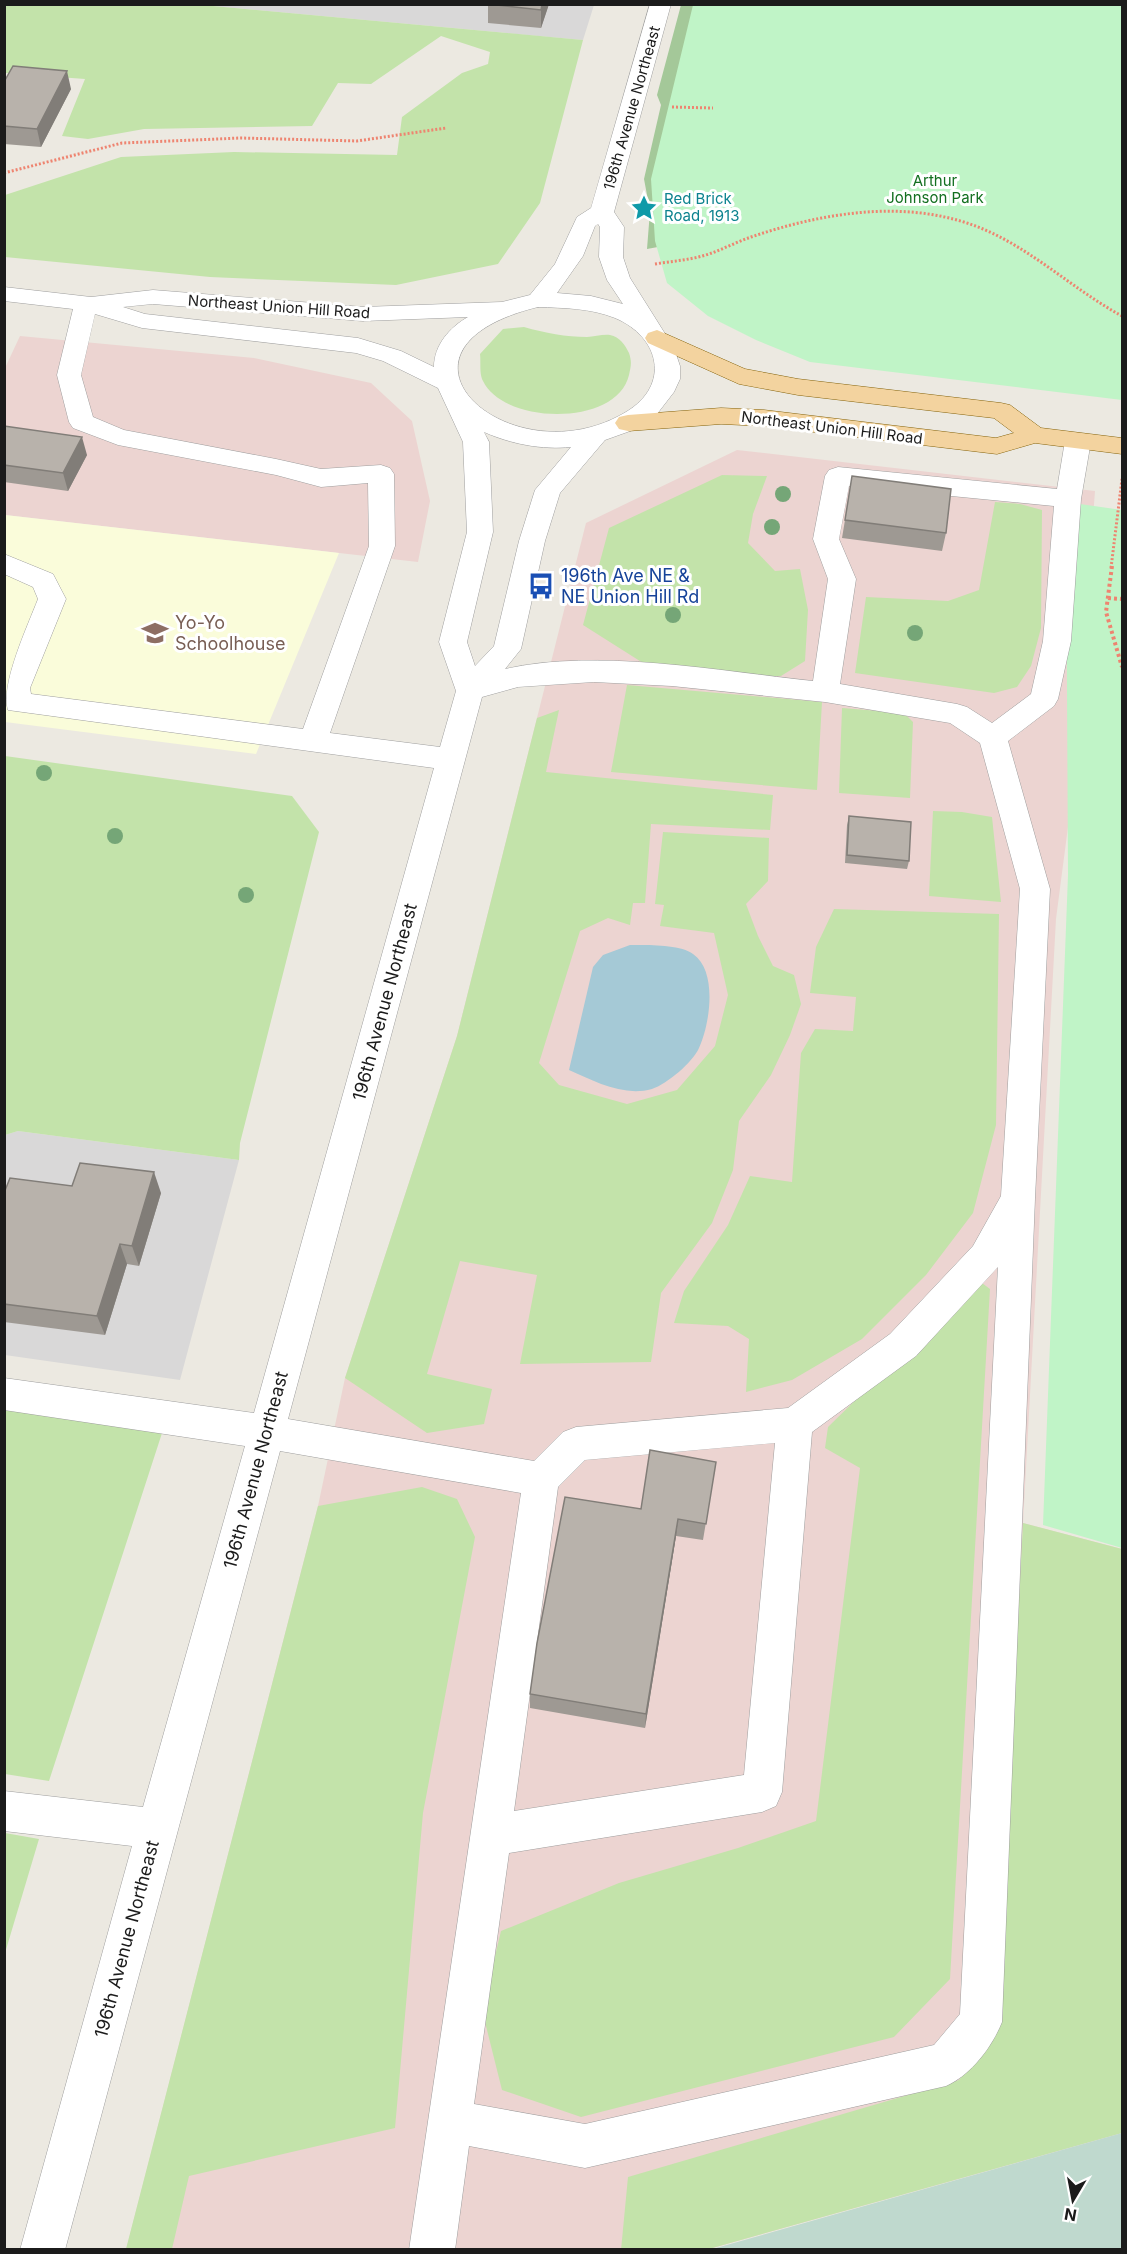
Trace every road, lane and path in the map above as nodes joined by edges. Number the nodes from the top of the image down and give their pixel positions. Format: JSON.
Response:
{"nodes":[{"id":1,"x":662,"y":4,"type":"edge"},
{"id":2,"x":446,"y":128,"type":"dead end"},
{"id":3,"x":4,"y":173,"type":"edge"},
{"id":4,"x":602,"y":212,"type":"junction"},
{"id":5,"x":650,"y":264,"type":"dead end"},
{"id":6,"x":4,"y":294,"type":"edge"},
{"id":7,"x":538,"y":300,"type":"junction"},
{"id":8,"x":86,"y":303,"type":"junction"},
{"id":9,"x":507,"y":307,"type":"junction"},
{"id":10,"x":1122,"y":316,"type":"edge"},
{"id":11,"x":652,"y":333,"type":"junction"},
{"id":12,"x":451,"y":391,"type":"junction"},
{"id":13,"x":628,"y":423,"type":"junction"},
{"id":14,"x":596,"y":435,"type":"junction"},
{"id":15,"x":1034,"y":435,"type":"junction"},
{"id":16,"x":1078,"y":441,"type":"junction"},
{"id":17,"x":1122,"y":446,"type":"edge"},
{"id":18,"x":1122,"y":472,"type":"edge"},
{"id":19,"x":1068,"y":499,"type":"junction"},
{"id":20,"x":4,"y":563,"type":"edge"},
{"id":21,"x":1108,"y":598,"type":"junction"},
{"id":22,"x":1122,"y":600,"type":"edge"},
{"id":23,"x":1122,"y":666,"type":"edge"},
{"id":24,"x":470,"y":691,"type":"junction"},
{"id":25,"x":825,"y":692,"type":"junction"},
{"id":26,"x":993,"y":737,"type":"junction"},
{"id":27,"x":313,"y":741,"type":"junction"},
{"id":28,"x":451,"y":759,"type":"junction"},
{"id":29,"x":1018,"y":1198,"type":"junction"},
{"id":30,"x":4,"y":1394,"type":"edge"},
{"id":31,"x":795,"y":1424,"type":"junction"},
{"id":32,"x":266,"y":1432,"type":"junction"},
{"id":33,"x":542,"y":1479,"type":"junction"},
{"id":34,"x":4,"y":1811,"type":"edge"},
{"id":35,"x":157,"y":1829,"type":"junction"},
{"id":36,"x":491,"y":1835,"type":"junction"},
{"id":37,"x":450,"y":2121,"type":"junction"},
{"id":38,"x":42,"y":2250,"type":"edge"},
{"id":39,"x":432,"y":2250,"type":"edge"}],
"edges":[{"from":1,"to":4,"type":"street","name":"196th Avenue Northeast"},
{"from":2,"to":3,"type":"path"},
{"from":4,"to":7,"type":"street","name":"196th Avenue Northeast"},
{"from":4,"to":11,"type":"street","name":"196th Avenue Northeast"},
{"from":5,"to":10,"type":"path"},
{"from":6,"to":8,"type":"street","name":"Northeast Union Hill Road"},
{"from":7,"to":9,"type":"street"},
{"from":7,"to":11,"type":"street"},
{"from":8,"to":9,"type":"street","name":"Northeast Union Hill Road"},
{"from":8,"to":12,"type":"street","name":"Northeast Union Hill Road"},
{"from":8,"to":27,"type":"street"},
{"from":9,"to":12,"type":"street"},
{"from":11,"to":13,"type":"street"},
{"from":11,"to":15,"type":"main road","name":"Northeast Union Hill Road"},
{"from":12,"to":14,"type":"street"},
{"from":12,"to":24,"type":"street"},
{"from":13,"to":14,"type":"street"},
{"from":13,"to":15,"type":"main road","name":"Northeast Union Hill Road"},
{"from":14,"to":24,"type":"street","name":"196th Avenue Northeast"},
{"from":15,"to":16,"type":"main road","name":"Northeast Union Hill Road"},
{"from":16,"to":17,"type":"main road","name":"Northeast Union Hill Road"},
{"from":16,"to":19,"type":"street"},
{"from":18,"to":21,"type":"path"},
{"from":19,"to":25,"type":"street"},
{"from":19,"to":26,"type":"street"},
{"from":20,"to":27,"type":"street"},
{"from":21,"to":22,"type":"path"},
{"from":21,"to":23,"type":"path"},
{"from":24,"to":25,"type":"street"},
{"from":24,"to":28,"type":"street","name":"196th Avenue Northeast"},
{"from":25,"to":26,"type":"street"},
{"from":26,"to":29,"type":"street"},
{"from":27,"to":28,"type":"street"},
{"from":28,"to":32,"type":"street","name":"196th Avenue Northeast"},
{"from":29,"to":31,"type":"street"},
{"from":29,"to":37,"type":"street"},
{"from":30,"to":32,"type":"street"},
{"from":31,"to":33,"type":"street"},
{"from":31,"to":36,"type":"street"},
{"from":32,"to":33,"type":"street"},
{"from":32,"to":35,"type":"street","name":"196th Avenue Northeast"},
{"from":33,"to":36,"type":"street"},
{"from":34,"to":35,"type":"street"},
{"from":35,"to":38,"type":"street","name":"196th Avenue Northeast"},
{"from":36,"to":37,"type":"street"},
{"from":37,"to":39,"type":"street"}]}
